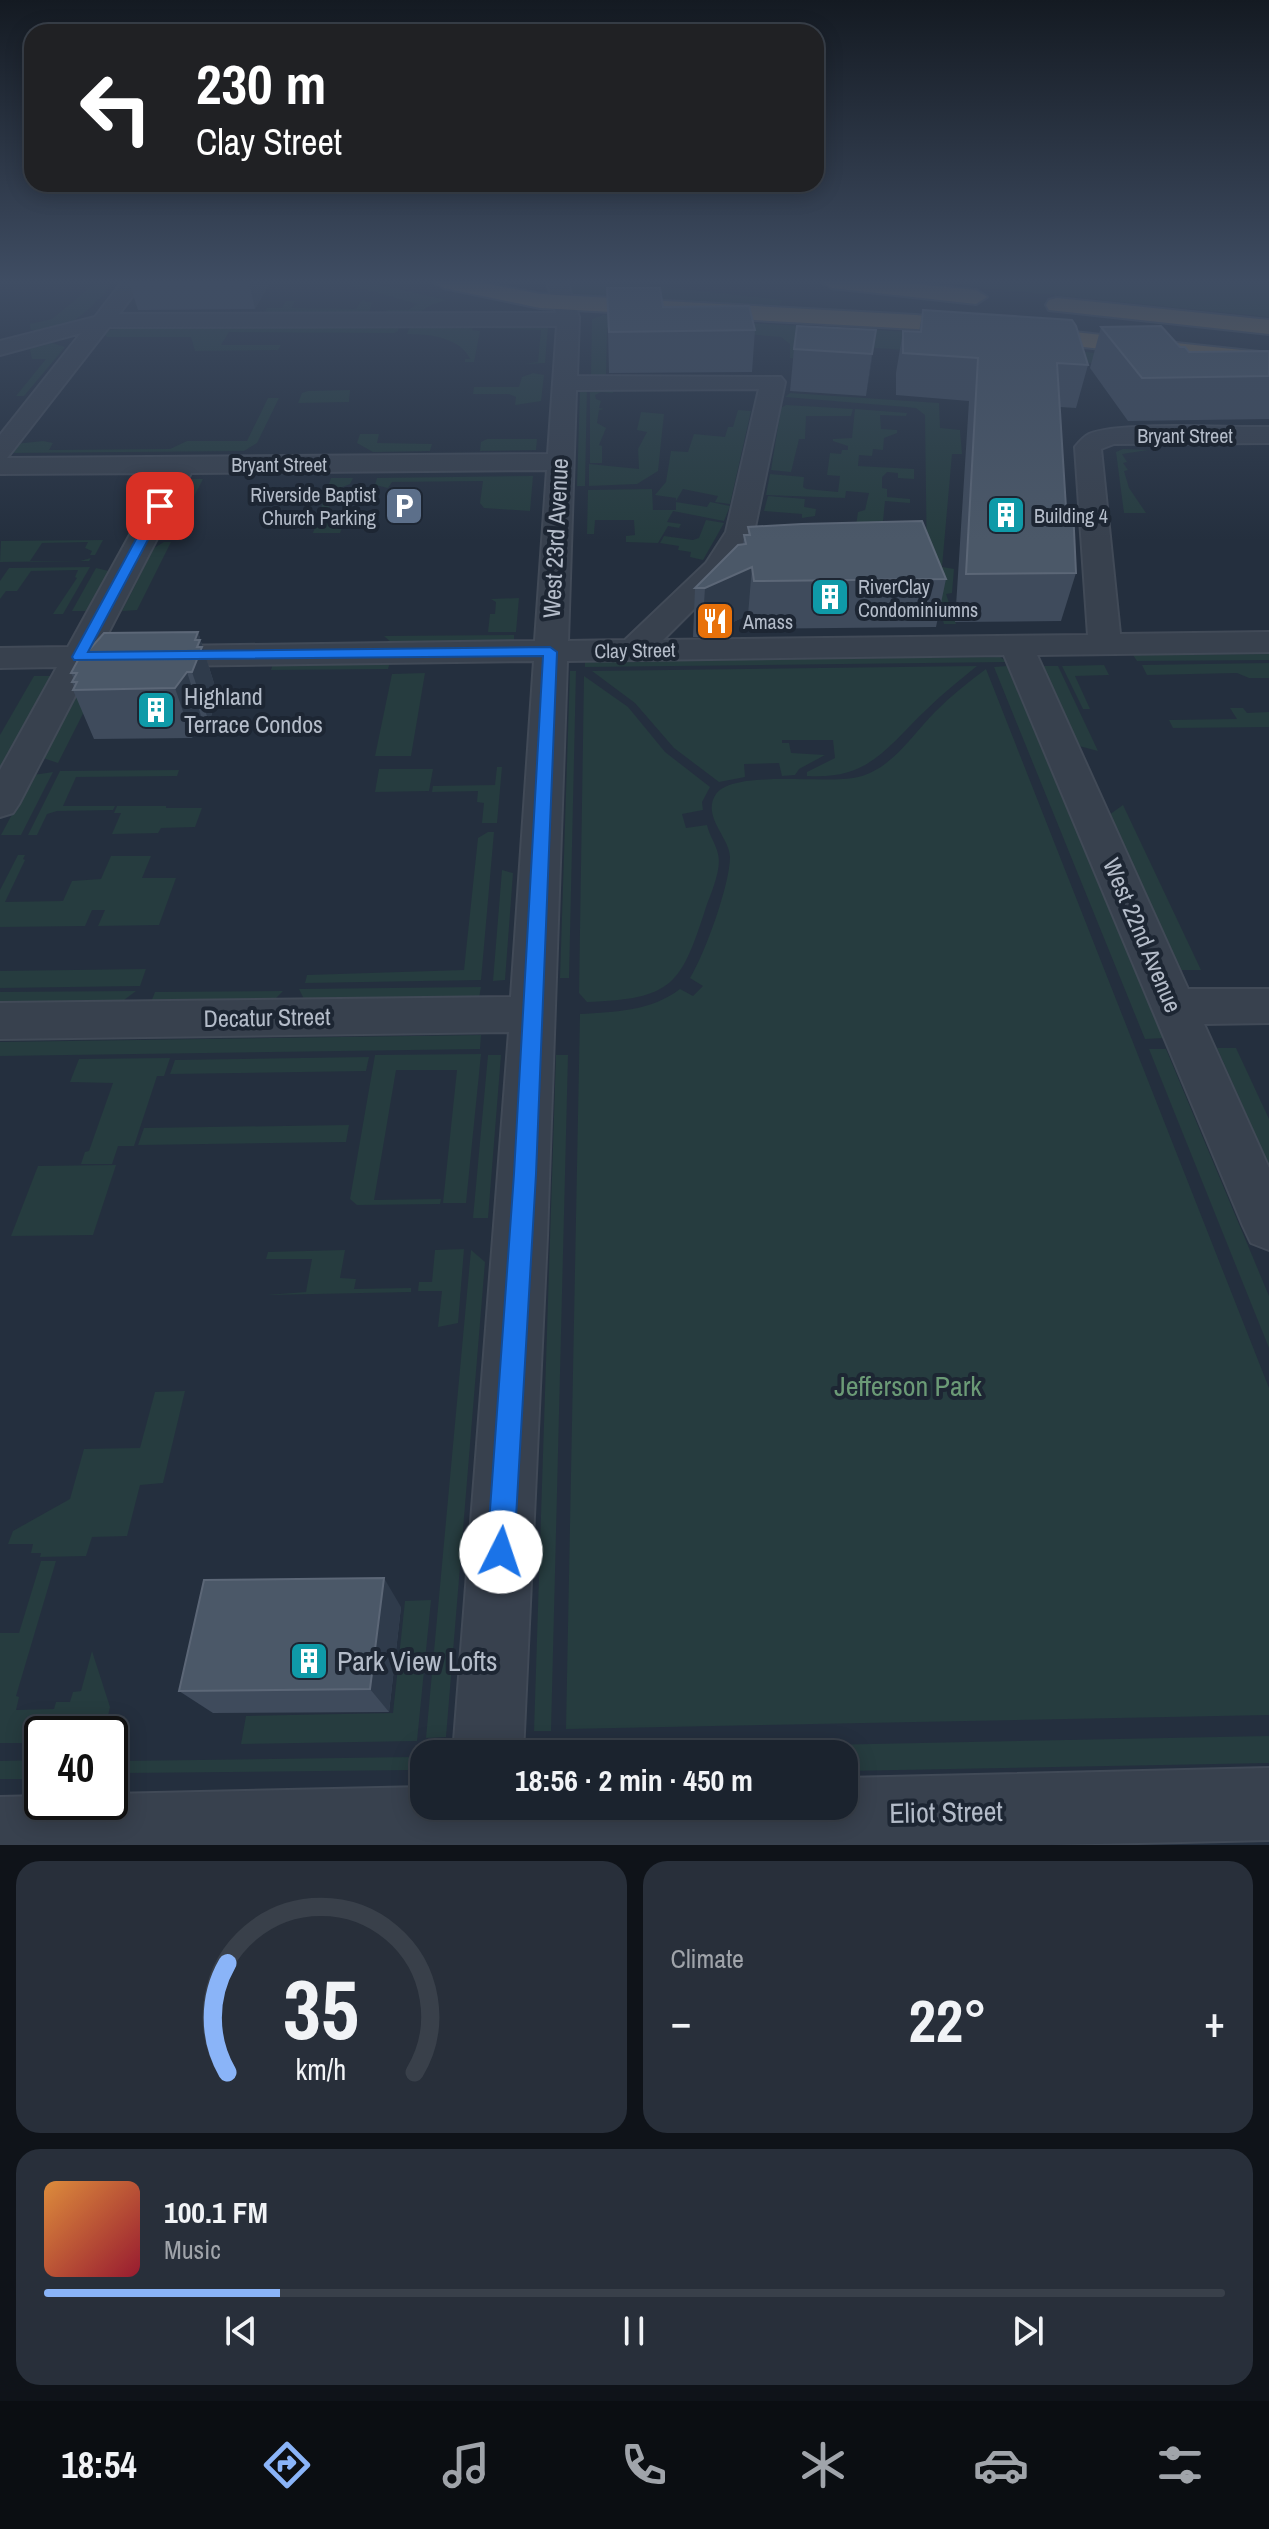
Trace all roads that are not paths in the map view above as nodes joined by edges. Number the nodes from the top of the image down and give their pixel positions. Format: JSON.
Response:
{"nodes":[{"id":1,"x":66,"y":368,"type":"edge"},
{"id":2,"x":563,"y":368,"type":"edge"},
{"id":3,"x":563,"y":383,"type":"junction"},
{"id":4,"x":1269,"y":435,"type":"edge"},
{"id":5,"x":0,"y":452,"type":"edge"},
{"id":6,"x":559,"y":462,"type":"junction"},
{"id":7,"x":182,"y":465,"type":"junction"},
{"id":8,"x":0,"y":466,"type":"edge"},
{"id":9,"x":1269,"y":642,"type":"edge"},
{"id":10,"x":1105,"y":643,"type":"junction"},
{"id":11,"x":1016,"y":644,"type":"junction"},
{"id":12,"x":633,"y":651,"type":"junction"},
{"id":13,"x":550,"y":652,"type":"junction"},
{"id":14,"x":79,"y":657,"type":"junction"},
{"id":15,"x":0,"y":658,"type":"edge"},
{"id":16,"x":0,"y":804,"type":"edge"},
{"id":17,"x":1269,"y":1006,"type":"edge"},
{"id":18,"x":1174,"y":1007,"type":"junction"},
{"id":19,"x":533,"y":1014,"type":"junction"},
{"id":20,"x":0,"y":1021,"type":"edge"},
{"id":21,"x":1269,"y":1226,"type":"edge"},
{"id":22,"x":489,"y":1740,"type":"edge"},
{"id":23,"x":1269,"y":1804,"type":"edge"},
{"id":24,"x":485,"y":1825,"type":"edge"},
{"id":25,"x":0,"y":1833,"type":"edge"}],
"edges":[{"from":1,"to":5,"type":"street"},
{"from":2,"to":3,"type":"street","name":"West 23rd Avenue"},
{"from":3,"to":6,"type":"street","name":"West 23rd Avenue"},
{"from":3,"to":12,"type":"street"},
{"from":4,"to":10,"type":"street","name":"Bryant Street"},
{"from":6,"to":7,"type":"street","name":"Bryant Street"},
{"from":6,"to":13,"type":"street","name":"West 23rd Avenue"},
{"from":7,"to":8,"type":"street","name":"Bryant Street"},
{"from":7,"to":14,"type":"street"},
{"from":9,"to":10,"type":"street","name":"Clay Street"},
{"from":10,"to":11,"type":"street","name":"Clay Street"},
{"from":11,"to":12,"type":"street","name":"Clay Street"},
{"from":11,"to":18,"type":"street","name":"West 22nd Avenue"},
{"from":12,"to":13,"type":"street","name":"Clay Street"},
{"from":13,"to":14,"type":"street","name":"Clay Street"},
{"from":13,"to":19,"type":"street","name":"West 23rd Avenue"},
{"from":14,"to":15,"type":"street","name":"Clay Street"},
{"from":14,"to":16,"type":"street"},
{"from":17,"to":18,"type":"street"},
{"from":18,"to":21,"type":"street","name":"West 22nd Avenue"},
{"from":19,"to":20,"type":"street","name":"Decatur Street"},
{"from":19,"to":22,"type":"street","name":"West 23rd Avenue"},
{"from":23,"to":24,"type":"street","name":"Eliot Street"},
{"from":24,"to":25,"type":"street","name":"Eliot Street"}]}
